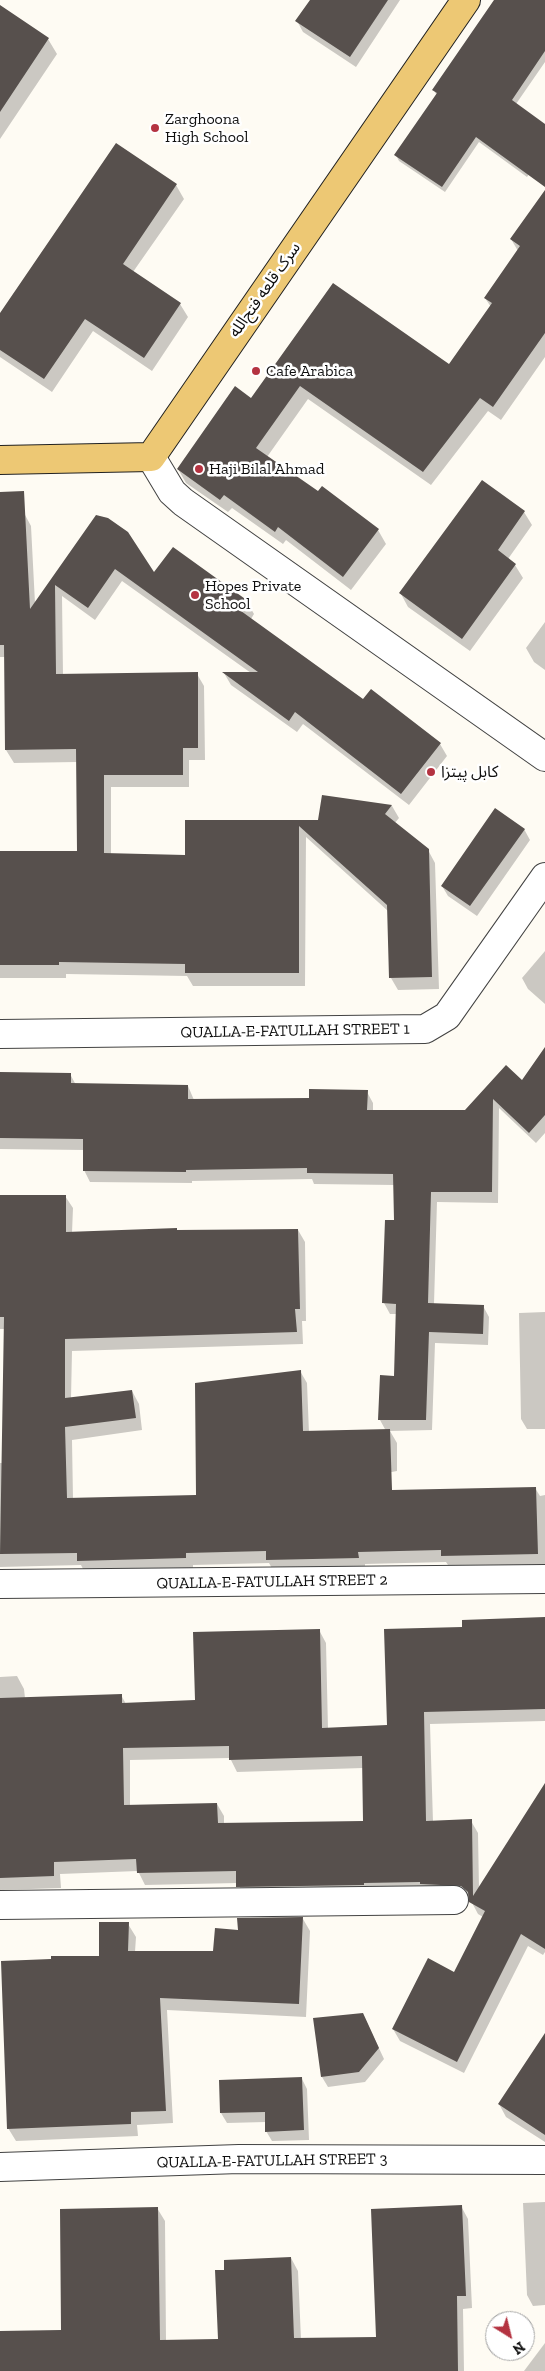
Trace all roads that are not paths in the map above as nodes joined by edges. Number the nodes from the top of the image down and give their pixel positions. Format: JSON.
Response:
{"nodes":[{"id":1,"x":466,"y":0,"type":"edge"},
{"id":2,"x":151,"y":457,"type":"junction"},
{"id":3,"x":0,"y":460,"type":"edge"},
{"id":4,"x":545,"y":757,"type":"edge"},
{"id":5,"x":545,"y":877,"type":"edge"},
{"id":6,"x":0,"y":1034,"type":"edge"},
{"id":7,"x":545,"y":1579,"type":"edge"},
{"id":8,"x":0,"y":1584,"type":"edge"},
{"id":9,"x":454,"y":1900,"type":"dead end"},
{"id":10,"x":0,"y":1905,"type":"edge"},
{"id":11,"x":545,"y":2160,"type":"edge"},
{"id":12,"x":0,"y":2167,"type":"edge"}],
"edges":[{"from":1,"to":2,"type":"main road","name":"سرک قلعه فتح‌الله"},
{"from":2,"to":3,"type":"main road"},
{"from":2,"to":4,"type":"street"},
{"from":5,"to":6,"type":"street","name":"QUALLA-E-FATULLAH STREET 1"},
{"from":7,"to":8,"type":"street","name":"QUALLA-E-FATULLAH STREET 2"},
{"from":9,"to":10,"type":"street"},
{"from":11,"to":12,"type":"street","name":"QUALLA-E-FATULLAH STREET 3"}]}
